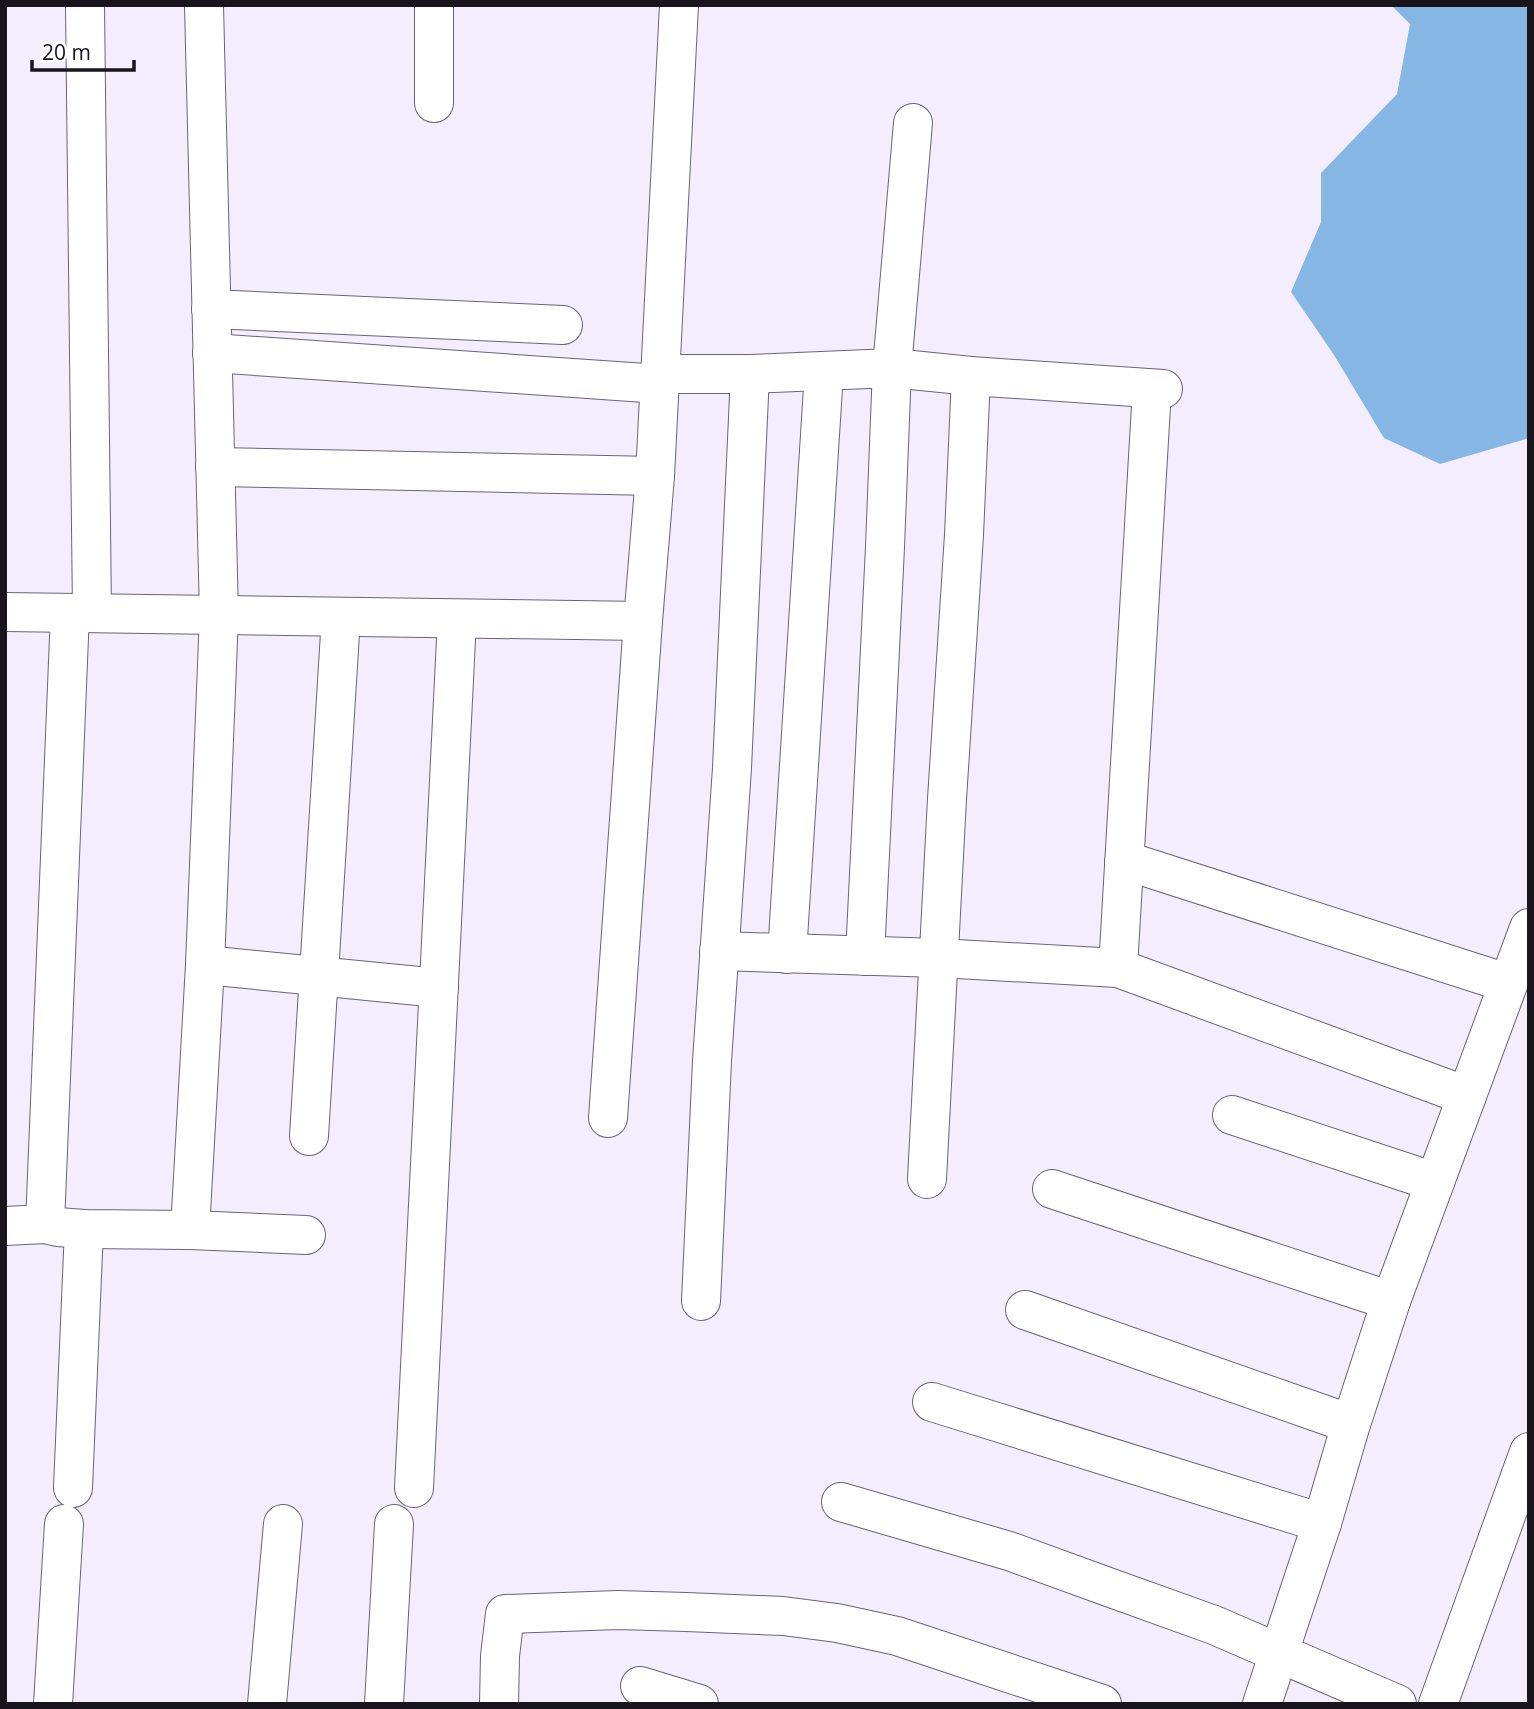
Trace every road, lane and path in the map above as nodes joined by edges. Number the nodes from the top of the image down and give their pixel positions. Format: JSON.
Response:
{"nodes":[{"id":1,"x":85,"y":5,"type":"edge"},
{"id":2,"x":204,"y":5,"type":"edge"},
{"id":3,"x":434,"y":5,"type":"edge"},
{"id":4,"x":679,"y":5,"type":"edge"},
{"id":5,"x":434,"y":103,"type":"dead end"},
{"id":6,"x":913,"y":123,"type":"dead end"},
{"id":7,"x":211,"y":309,"type":"junction"},
{"id":8,"x":563,"y":325,"type":"dead end"},
{"id":9,"x":212,"y":353,"type":"junction"},
{"id":10,"x":892,"y":368,"type":"junction"},
{"id":11,"x":824,"y":372,"type":"junction"},
{"id":12,"x":750,"y":374,"type":"junction"},
{"id":13,"x":971,"y":376,"type":"junction"},
{"id":14,"x":660,"y":379,"type":"junction"},
{"id":15,"x":215,"y":467,"type":"junction"},
{"id":16,"x":655,"y":477,"type":"junction"},
{"id":17,"x":5,"y":612,"type":"edge"},
{"id":18,"x":81,"y":613,"type":"junction"},
{"id":19,"x":219,"y":615,"type":"junction"},
{"id":20,"x":341,"y":617,"type":"junction"},
{"id":21,"x":457,"y":619,"type":"junction"},
{"id":22,"x":643,"y":621,"type":"junction"},
{"id":23,"x":1124,"y":862,"type":"junction"},
{"id":24,"x":1529,"y":928,"type":"edge"},
{"id":25,"x":719,"y":951,"type":"junction"},
{"id":26,"x":787,"y":954,"type":"junction"},
{"id":27,"x":865,"y":956,"type":"junction"},
{"id":28,"x":939,"y":958,"type":"junction"},
{"id":29,"x":205,"y":965,"type":"junction"},
{"id":30,"x":1118,"y":968,"type":"junction"},
{"id":31,"x":319,"y":975,"type":"junction"},
{"id":32,"x":1507,"y":983,"type":"junction"},
{"id":33,"x":439,"y":988,"type":"junction"},
{"id":34,"x":1467,"y":1096,"type":"junction"},
{"id":35,"x":1232,"y":1115,"type":"dead end"},
{"id":36,"x":608,"y":1118,"type":"dead end"},
{"id":37,"x":309,"y":1136,"type":"dead end"},
{"id":38,"x":927,"y":1179,"type":"dead end"},
{"id":39,"x":1435,"y":1182,"type":"junction"},
{"id":40,"x":1052,"y":1189,"type":"dead end"},
{"id":41,"x":45,"y":1224,"type":"junction"},
{"id":42,"x":5,"y":1226,"type":"edge"},
{"id":43,"x":85,"y":1229,"type":"junction"},
{"id":44,"x":190,"y":1230,"type":"junction"},
{"id":45,"x":306,"y":1235,"type":"dead end"},
{"id":46,"x":701,"y":1301,"type":"dead end"},
{"id":47,"x":1391,"y":1301,"type":"junction"},
{"id":48,"x":1025,"y":1310,"type":"dead end"},
{"id":49,"x":932,"y":1402,"type":"dead end"},
{"id":50,"x":1351,"y":1424,"type":"junction"},
{"id":51,"x":1529,"y":1452,"type":"edge"},
{"id":52,"x":414,"y":1488,"type":"dead end"},
{"id":53,"x":841,"y":1502,"type":"dead end"},
{"id":54,"x":1322,"y":1523,"type":"junction"},
{"id":55,"x":283,"y":1524,"type":"dead end"},
{"id":56,"x":394,"y":1524,"type":"dead end"},
{"id":57,"x":1279,"y":1653,"type":"junction"},
{"id":58,"x":640,"y":1686,"type":"dead end"},
{"id":59,"x":53,"y":1704,"type":"edge"},
{"id":60,"x":267,"y":1704,"type":"edge"},
{"id":61,"x":384,"y":1704,"type":"edge"},
{"id":62,"x":499,"y":1704,"type":"edge"},
{"id":63,"x":699,"y":1704,"type":"edge"},
{"id":64,"x":1102,"y":1704,"type":"edge"},
{"id":65,"x":1262,"y":1704,"type":"edge"},
{"id":66,"x":1398,"y":1704,"type":"edge"},
{"id":67,"x":1438,"y":1704,"type":"edge"}],
"edges":[{"from":1,"to":18,"type":"street"},
{"from":2,"to":7,"type":"street"},
{"from":3,"to":5,"type":"street"},
{"from":4,"to":14,"type":"street"},
{"from":6,"to":10,"type":"street"},
{"from":7,"to":8,"type":"street"},
{"from":7,"to":9,"type":"street"},
{"from":9,"to":14,"type":"street"},
{"from":9,"to":15,"type":"street"},
{"from":10,"to":11,"type":"street"},
{"from":10,"to":13,"type":"street"},
{"from":10,"to":27,"type":"street"},
{"from":11,"to":12,"type":"street"},
{"from":11,"to":26,"type":"street"},
{"from":12,"to":14,"type":"street"},
{"from":12,"to":25,"type":"street"},
{"from":13,"to":23,"type":"street"},
{"from":13,"to":28,"type":"street"},
{"from":14,"to":16,"type":"street"},
{"from":15,"to":16,"type":"street"},
{"from":15,"to":19,"type":"street"},
{"from":16,"to":22,"type":"street"},
{"from":17,"to":18,"type":"street"},
{"from":18,"to":19,"type":"street"},
{"from":18,"to":41,"type":"street"},
{"from":19,"to":20,"type":"street"},
{"from":19,"to":29,"type":"street"},
{"from":20,"to":21,"type":"street"},
{"from":20,"to":31,"type":"street"},
{"from":21,"to":22,"type":"street"},
{"from":21,"to":33,"type":"street"},
{"from":22,"to":36,"type":"street"},
{"from":23,"to":30,"type":"street"},
{"from":23,"to":32,"type":"street"},
{"from":24,"to":32,"type":"street"},
{"from":25,"to":26,"type":"street"},
{"from":25,"to":46,"type":"street"},
{"from":26,"to":27,"type":"street"},
{"from":27,"to":28,"type":"street"},
{"from":28,"to":30,"type":"street"},
{"from":28,"to":38,"type":"street"},
{"from":29,"to":31,"type":"street"},
{"from":29,"to":44,"type":"street"},
{"from":30,"to":34,"type":"street"},
{"from":31,"to":33,"type":"street"},
{"from":31,"to":37,"type":"street"},
{"from":32,"to":34,"type":"street"},
{"from":33,"to":52,"type":"street"},
{"from":34,"to":39,"type":"street"},
{"from":35,"to":39,"type":"street"},
{"from":39,"to":47,"type":"street"},
{"from":40,"to":47,"type":"street"},
{"from":41,"to":42,"type":"street"},
{"from":41,"to":43,"type":"street"},
{"from":43,"to":44,"type":"street"},
{"from":43,"to":59,"type":"street"},
{"from":44,"to":45,"type":"street"},
{"from":47,"to":50,"type":"street"},
{"from":48,"to":50,"type":"street"},
{"from":49,"to":54,"type":"street"},
{"from":50,"to":54,"type":"street"},
{"from":51,"to":67,"type":"street"},
{"from":53,"to":57,"type":"street"},
{"from":54,"to":57,"type":"street"},
{"from":55,"to":60,"type":"street"},
{"from":56,"to":61,"type":"street"},
{"from":57,"to":65,"type":"street"},
{"from":57,"to":66,"type":"street"},
{"from":58,"to":63,"type":"street"},
{"from":62,"to":64,"type":"street"}]}
